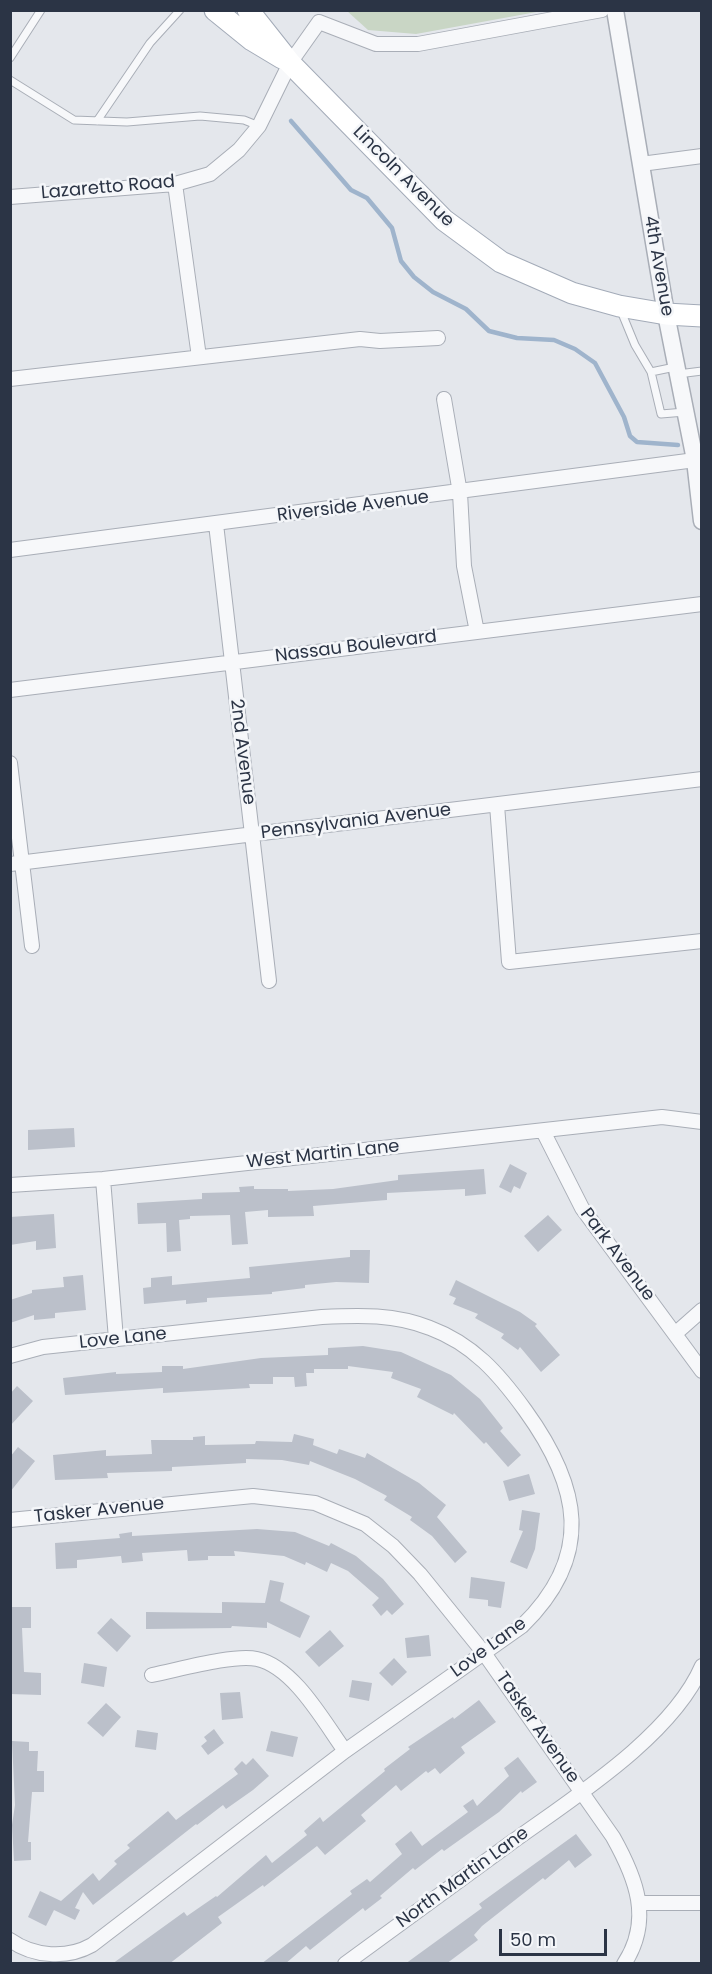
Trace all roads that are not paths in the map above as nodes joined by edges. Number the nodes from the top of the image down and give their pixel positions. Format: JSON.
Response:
{"nodes":[{"id":1,"x":40,"y":10,"type":"edge"},
{"id":2,"x":180,"y":10,"type":"edge"},
{"id":3,"x":215,"y":10,"type":"edge"},
{"id":4,"x":248,"y":10,"type":"edge"},
{"id":5,"x":602,"y":10,"type":"edge"},
{"id":6,"x":615,"y":10,"type":"edge"},
{"id":7,"x":315,"y":16,"type":"edge"},
{"id":8,"x":10,"y":58,"type":"edge"},
{"id":9,"x":290,"y":63,"type":"junction"},
{"id":10,"x":10,"y":80,"type":"edge"},
{"id":11,"x":96,"y":121,"type":"junction"},
{"id":12,"x":259,"y":126,"type":"junction"},
{"id":13,"x":702,"y":156,"type":"edge"},
{"id":14,"x":641,"y":164,"type":"junction"},
{"id":15,"x":176,"y":184,"type":"junction"},
{"id":16,"x":10,"y":197,"type":"edge"},
{"id":17,"x":619,"y":306,"type":"junction"},
{"id":18,"x":666,"y":314,"type":"junction"},
{"id":19,"x":702,"y":316,"type":"edge"},
{"id":20,"x":438,"y":338,"type":"dead end"},
{"id":21,"x":199,"y":357,"type":"junction"},
{"id":22,"x":677,"y":371,"type":"junction"},
{"id":23,"x":702,"y":371,"type":"edge"},
{"id":24,"x":651,"y":372,"type":"junction"},
{"id":25,"x":10,"y":379,"type":"edge"},
{"id":26,"x":444,"y":399,"type":"dead end"},
{"id":27,"x":686,"y":412,"type":"junction"},
{"id":28,"x":695,"y":460,"type":"junction"},
{"id":29,"x":460,"y":493,"type":"junction"},
{"id":30,"x":702,"y":521,"type":"edge"},
{"id":31,"x":216,"y":524,"type":"junction"},
{"id":32,"x":10,"y":550,"type":"edge"},
{"id":33,"x":702,"y":604,"type":"edge"},
{"id":34,"x":477,"y":632,"type":"junction"},
{"id":35,"x":231,"y":663,"type":"junction"},
{"id":36,"x":10,"y":690,"type":"edge"},
{"id":37,"x":10,"y":763,"type":"edge"},
{"id":38,"x":702,"y":779,"type":"edge"},
{"id":39,"x":497,"y":805,"type":"junction"},
{"id":40,"x":253,"y":835,"type":"junction"},
{"id":41,"x":16,"y":864,"type":"edge"},
{"id":42,"x":702,"y":941,"type":"edge"},
{"id":43,"x":32,"y":946,"type":"dead end"},
{"id":44,"x":269,"y":981,"type":"dead end"},
{"id":45,"x":702,"y":1122,"type":"edge"},
{"id":46,"x":543,"y":1131,"type":"junction"},
{"id":47,"x":103,"y":1179,"type":"junction"},
{"id":48,"x":10,"y":1185,"type":"edge"},
{"id":49,"x":702,"y":1310,"type":"edge"},
{"id":50,"x":675,"y":1333,"type":"junction"},
{"id":51,"x":116,"y":1340,"type":"junction"},
{"id":52,"x":10,"y":1356,"type":"edge"},
{"id":53,"x":702,"y":1371,"type":"edge"},
{"id":54,"x":10,"y":1520,"type":"edge"},
{"id":55,"x":484,"y":1653,"type":"junction"},
{"id":56,"x":702,"y":1666,"type":"edge"},
{"id":57,"x":152,"y":1675,"type":"dead end"},
{"id":58,"x":345,"y":1751,"type":"junction"},
{"id":59,"x":581,"y":1792,"type":"junction"},
{"id":60,"x":640,"y":1903,"type":"junction"},
{"id":61,"x":702,"y":1903,"type":"edge"},
{"id":62,"x":10,"y":1940,"type":"edge"},
{"id":63,"x":345,"y":1964,"type":"edge"},
{"id":64,"x":624,"y":1964,"type":"edge"}],
"edges":[{"from":1,"to":8,"type":"lane"},
{"from":2,"to":11,"type":"lane"},
{"from":3,"to":9,"type":"main road"},
{"from":4,"to":9,"type":"main road"},
{"from":5,"to":7,"type":"street"},
{"from":6,"to":14,"type":"street","name":"4th Avenue"},
{"from":7,"to":9,"type":"street"},
{"from":9,"to":12,"type":"street","name":"Lazaretto Road"},
{"from":9,"to":17,"type":"main road","name":"Lincoln Avenue"},
{"from":10,"to":11,"type":"lane"},
{"from":11,"to":12,"type":"lane"},
{"from":12,"to":15,"type":"street","name":"Lazaretto Road"},
{"from":13,"to":14,"type":"street"},
{"from":14,"to":18,"type":"street","name":"4th Avenue"},
{"from":15,"to":16,"type":"street","name":"Lazaretto Road"},
{"from":15,"to":21,"type":"street"},
{"from":17,"to":18,"type":"main road","name":"Lincoln Avenue"},
{"from":17,"to":24,"type":"lane"},
{"from":18,"to":19,"type":"main road","name":"Lincoln Avenue"},
{"from":18,"to":22,"type":"street","name":"4th Avenue"},
{"from":20,"to":21,"type":"street"},
{"from":21,"to":25,"type":"street"},
{"from":22,"to":23,"type":"lane"},
{"from":22,"to":24,"type":"lane"},
{"from":22,"to":27,"type":"street","name":"4th Avenue"},
{"from":24,"to":27,"type":"lane"},
{"from":26,"to":29,"type":"street"},
{"from":27,"to":28,"type":"street","name":"4th Avenue"},
{"from":28,"to":29,"type":"street","name":"Riverside Avenue"},
{"from":28,"to":30,"type":"street","name":"4th Avenue"},
{"from":29,"to":31,"type":"street","name":"Riverside Avenue"},
{"from":29,"to":34,"type":"street"},
{"from":31,"to":32,"type":"street","name":"Riverside Avenue"},
{"from":31,"to":35,"type":"street","name":"2nd Avenue"},
{"from":33,"to":34,"type":"street","name":"Nassau Boulevard"},
{"from":34,"to":35,"type":"street","name":"Nassau Boulevard"},
{"from":35,"to":36,"type":"street","name":"Nassau Boulevard"},
{"from":35,"to":40,"type":"street","name":"2nd Avenue"},
{"from":37,"to":41,"type":"street"},
{"from":38,"to":39,"type":"street","name":"Pennsylvania Avenue"},
{"from":39,"to":40,"type":"street","name":"Pennsylvania Avenue"},
{"from":39,"to":42,"type":"street"},
{"from":40,"to":41,"type":"street","name":"Pennsylvania Avenue"},
{"from":40,"to":44,"type":"street","name":"2nd Avenue"},
{"from":41,"to":43,"type":"street"},
{"from":45,"to":46,"type":"street","name":"West Martin Lane"},
{"from":46,"to":47,"type":"street","name":"West Martin Lane"},
{"from":46,"to":50,"type":"street","name":"Park Avenue"},
{"from":47,"to":48,"type":"street","name":"West Martin Lane"},
{"from":47,"to":51,"type":"street"},
{"from":49,"to":50,"type":"street"},
{"from":50,"to":53,"type":"street","name":"Park Avenue"},
{"from":51,"to":52,"type":"street","name":"Love Lane"},
{"from":51,"to":55,"type":"street","name":"Love Lane"},
{"from":54,"to":55,"type":"street","name":"Tasker Avenue"},
{"from":55,"to":58,"type":"street","name":"Love Lane"},
{"from":55,"to":59,"type":"street","name":"Tasker Avenue"},
{"from":56,"to":59,"type":"street"},
{"from":57,"to":58,"type":"street"},
{"from":58,"to":62,"type":"street","name":"Love Lane"},
{"from":59,"to":60,"type":"street","name":"Tasker Avenue"},
{"from":59,"to":63,"type":"street","name":"North Martin Lane"},
{"from":60,"to":61,"type":"street"},
{"from":60,"to":64,"type":"street","name":"Tasker Avenue"}]}
